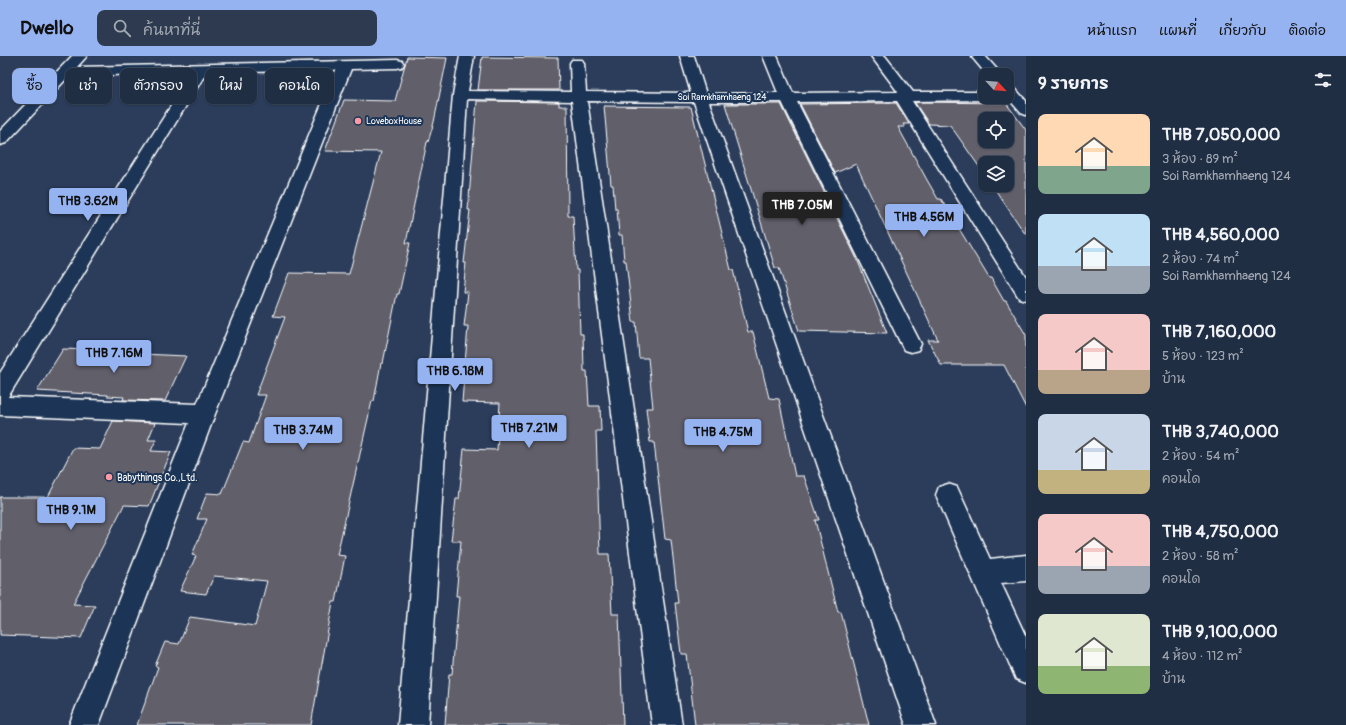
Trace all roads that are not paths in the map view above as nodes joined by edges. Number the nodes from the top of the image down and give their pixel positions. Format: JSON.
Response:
{"nodes":[{"id":1,"x":80,"y":56,"type":"edge"},
{"id":2,"x":467,"y":56,"type":"edge"},
{"id":3,"x":686,"y":56,"type":"edge"},
{"id":4,"x":770,"y":56,"type":"edge"},
{"id":5,"x":878,"y":56,"type":"edge"},
{"id":6,"x":978,"y":56,"type":"edge"},
{"id":7,"x":577,"y":63,"type":"dead end"},
{"id":8,"x":345,"y":64,"type":"junction"},
{"id":9,"x":397,"y":64,"type":"dead end"},
{"id":10,"x":202,"y":68,"type":"junction"},
{"id":11,"x":989,"y":68,"type":"edge"},
{"id":12,"x":64,"y":72,"type":"junction"},
{"id":13,"x":1014,"y":94,"type":"edge"},
{"id":14,"x":460,"y":95,"type":"junction"},
{"id":15,"x":579,"y":96,"type":"junction"},
{"id":16,"x":905,"y":96,"type":"junction"},
{"id":17,"x":978,"y":96,"type":"edge"},
{"id":18,"x":787,"y":97,"type":"junction"},
{"id":19,"x":700,"y":98,"type":"junction"},
{"id":20,"x":1026,"y":110,"type":"edge"},
{"id":21,"x":0,"y":140,"type":"edge"},
{"id":22,"x":1026,"y":293,"type":"edge"},
{"id":23,"x":911,"y":344,"type":"dead end"},
{"id":24,"x":0,"y":391,"type":"edge"},
{"id":25,"x":0,"y":406,"type":"edge"},
{"id":26,"x":204,"y":414,"type":"junction"},
{"id":27,"x":948,"y":496,"type":"dead end"},
{"id":28,"x":1026,"y":568,"type":"edge"},
{"id":29,"x":984,"y":572,"type":"junction"},
{"id":30,"x":1026,"y":669,"type":"edge"},
{"id":31,"x":84,"y":725,"type":"edge"},
{"id":32,"x":413,"y":725,"type":"edge"},
{"id":33,"x":667,"y":725,"type":"edge"},
{"id":34,"x":921,"y":725,"type":"edge"}],
"edges":[{"from":1,"to":12,"type":"street"},
{"from":2,"to":14,"type":"street"},
{"from":3,"to":19,"type":"street"},
{"from":4,"to":18,"type":"street"},
{"from":5,"to":16,"type":"street"},
{"from":6,"to":11,"type":"street"},
{"from":7,"to":15,"type":"street"},
{"from":8,"to":9,"type":"street"},
{"from":8,"to":10,"type":"street"},
{"from":8,"to":26,"type":"street"},
{"from":10,"to":12,"type":"street"},
{"from":10,"to":24,"type":"street"},
{"from":12,"to":21,"type":"street"},
{"from":13,"to":20,"type":"street"},
{"from":14,"to":15,"type":"street","name":"Soi Ramkhamhaeng 124"},
{"from":14,"to":32,"type":"street"},
{"from":15,"to":19,"type":"street","name":"Soi Ramkhamhaeng 124"},
{"from":15,"to":33,"type":"street"},
{"from":16,"to":17,"type":"street","name":"Soi Ramkhamhaeng 124"},
{"from":16,"to":18,"type":"street","name":"Soi Ramkhamhaeng 124"},
{"from":16,"to":22,"type":"street"},
{"from":18,"to":19,"type":"street","name":"Soi Ramkhamhaeng 124"},
{"from":18,"to":23,"type":"street"},
{"from":19,"to":34,"type":"street"},
{"from":25,"to":26,"type":"street"},
{"from":26,"to":31,"type":"street"},
{"from":27,"to":29,"type":"street"},
{"from":28,"to":29,"type":"street"},
{"from":29,"to":30,"type":"street"}]}
